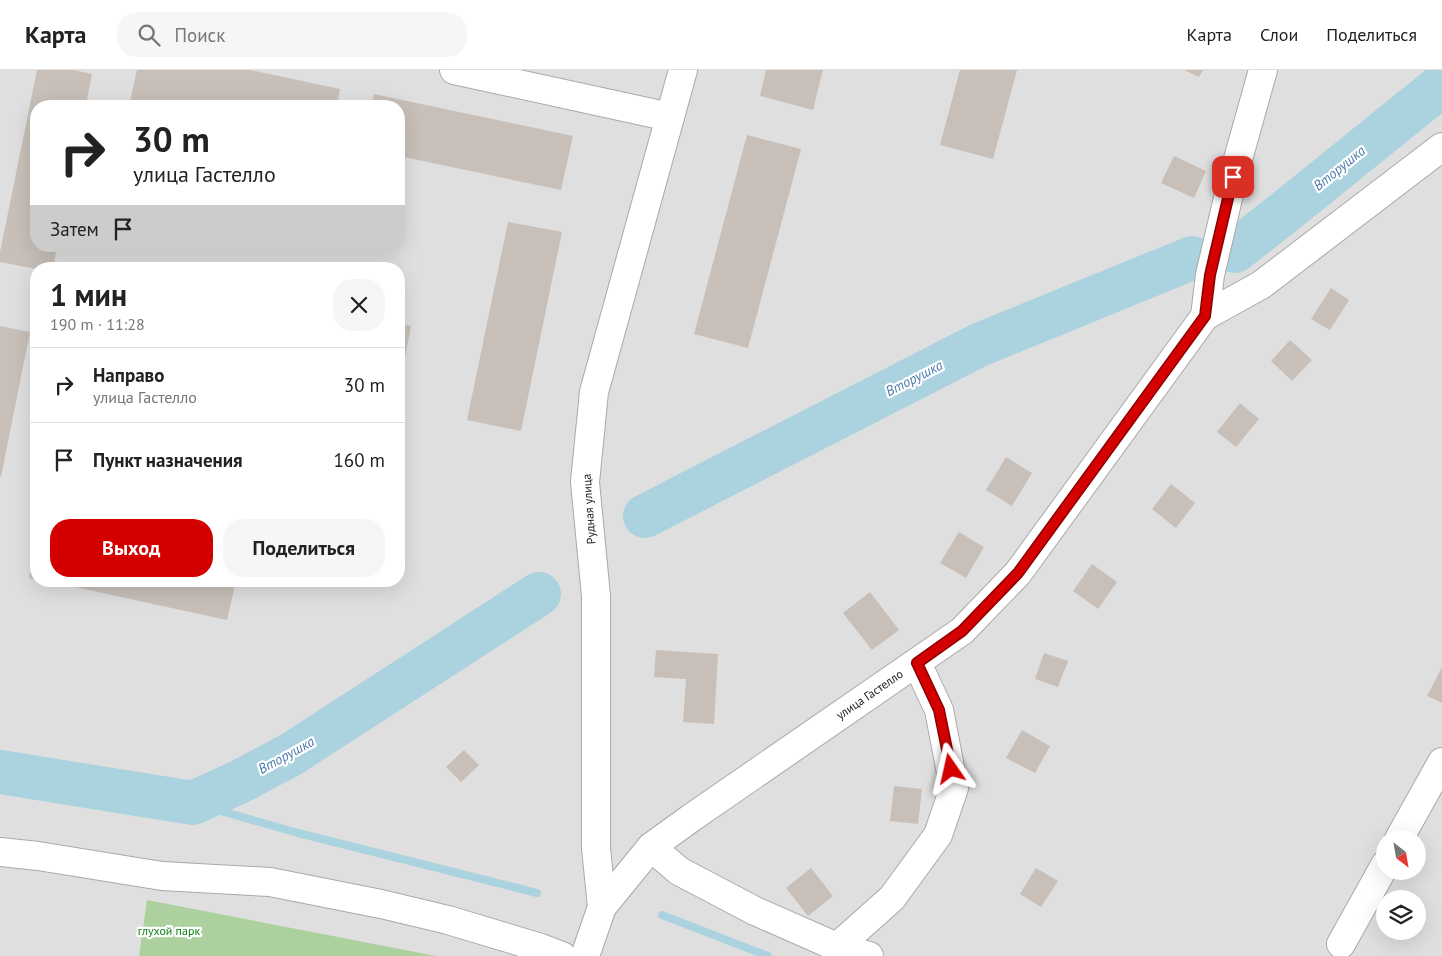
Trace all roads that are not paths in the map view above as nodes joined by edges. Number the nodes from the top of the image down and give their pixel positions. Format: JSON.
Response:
{"nodes":[{"id":1,"x":454,"y":70,"type":"edge"},
{"id":2,"x":683,"y":70,"type":"edge"},
{"id":3,"x":1264,"y":70,"type":"edge"},
{"id":4,"x":670,"y":117,"type":"junction"},
{"id":5,"x":1442,"y":147,"type":"edge"},
{"id":6,"x":1205,"y":316,"type":"junction"},
{"id":7,"x":917,"y":663,"type":"junction"},
{"id":8,"x":1442,"y":762,"type":"edge"},
{"id":9,"x":1404,"y":830,"type":"edge"},
{"id":10,"x":651,"y":847,"type":"junction"},
{"id":11,"x":0,"y":852,"type":"edge"},
{"id":12,"x":1377,"y":880,"type":"edge"},
{"id":13,"x":602,"y":907,"type":"junction"},
{"id":14,"x":1341,"y":944,"type":"dead end"},
{"id":15,"x":837,"y":948,"type":"junction"},
{"id":16,"x":562,"y":956,"type":"edge"},
{"id":17,"x":585,"y":956,"type":"edge"},
{"id":18,"x":869,"y":956,"type":"edge"}],
"edges":[{"from":1,"to":4,"type":"street"},
{"from":2,"to":4,"type":"street","name":"Рудная улица"},
{"from":3,"to":6,"type":"street","name":"улица Гастелло"},
{"from":4,"to":13,"type":"street","name":"Рудная улица"},
{"from":5,"to":6,"type":"street"},
{"from":6,"to":7,"type":"street","name":"улица Гастелло"},
{"from":7,"to":10,"type":"street","name":"улица Гастелло"},
{"from":7,"to":15,"type":"street"},
{"from":8,"to":9,"type":"street"},
{"from":10,"to":13,"type":"street","name":"улица Гастелло"},
{"from":10,"to":15,"type":"street"},
{"from":11,"to":16,"type":"street"},
{"from":12,"to":14,"type":"street"},
{"from":13,"to":17,"type":"street","name":"Рудная улица"},
{"from":15,"to":18,"type":"street"}]}
